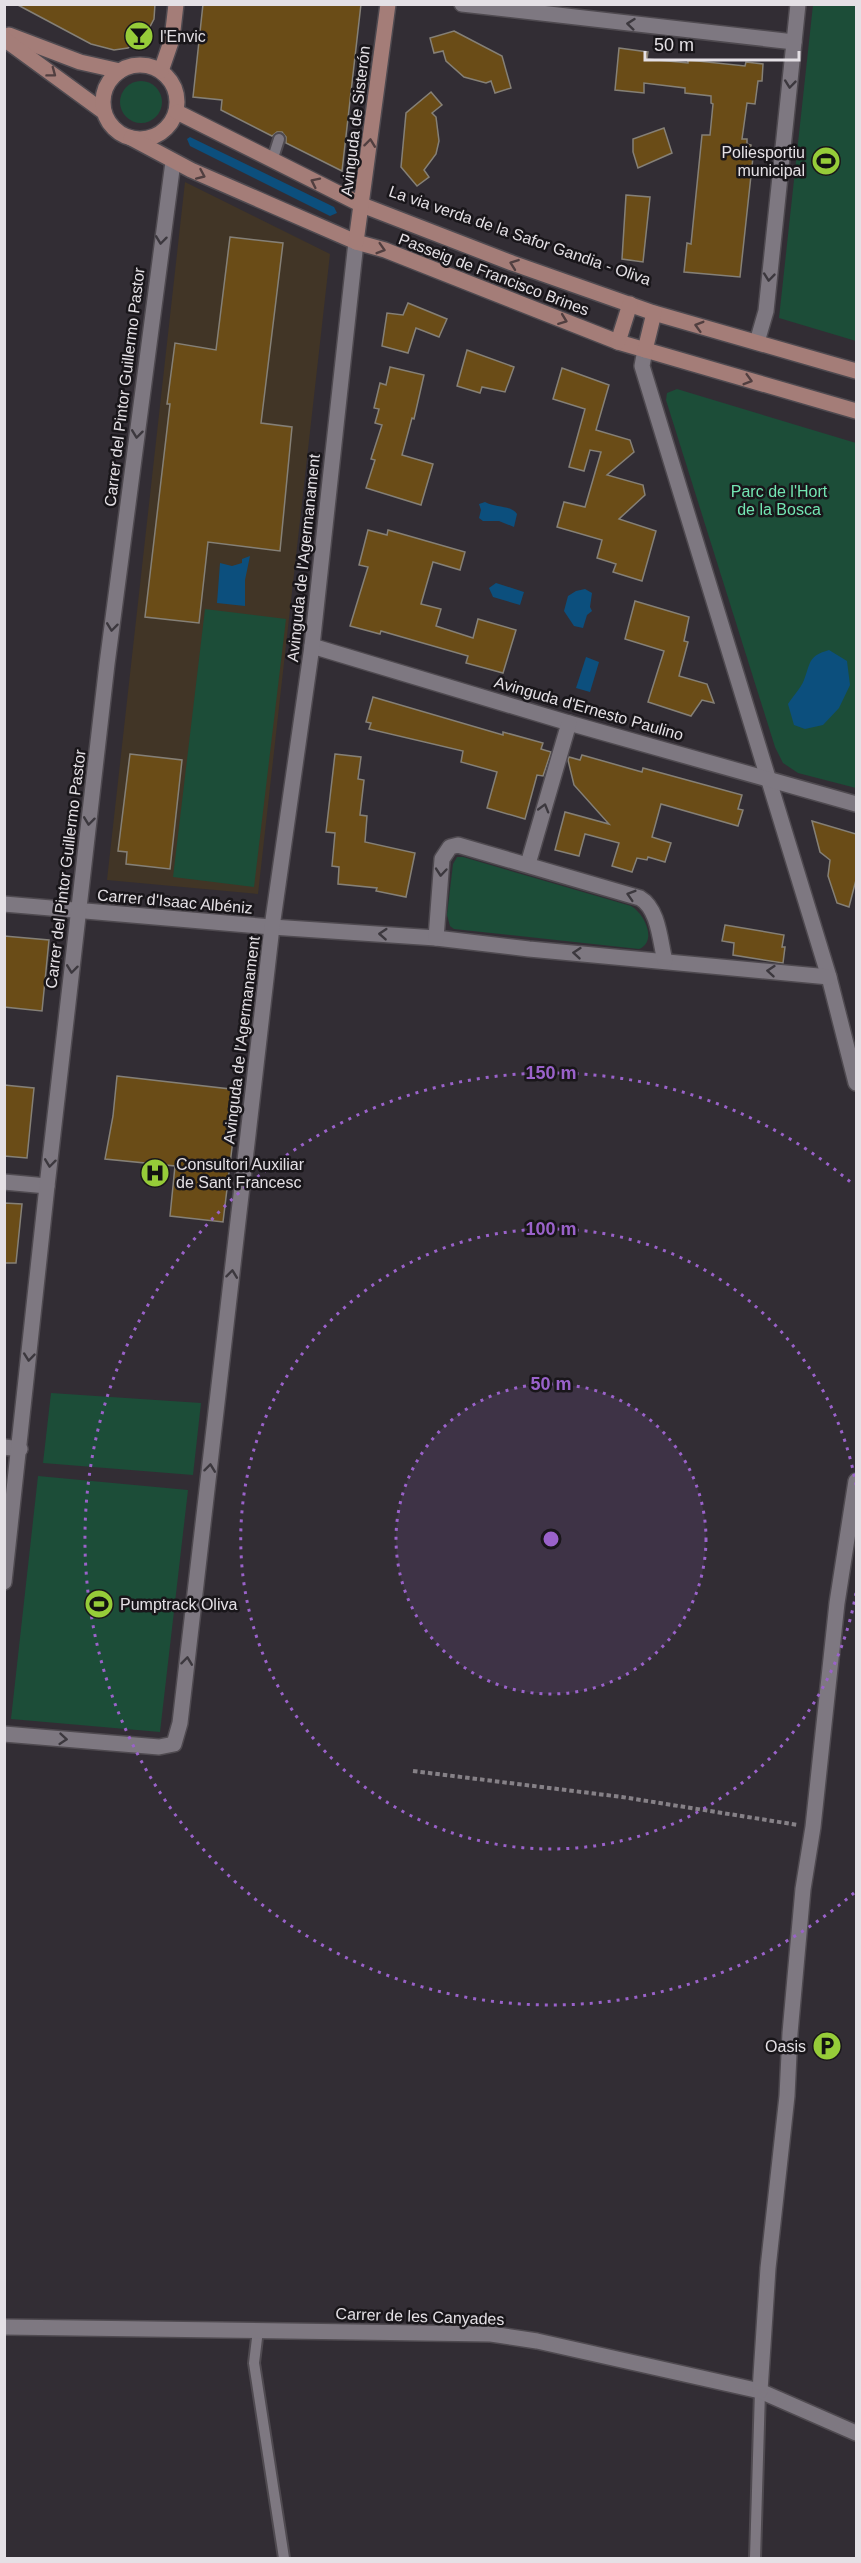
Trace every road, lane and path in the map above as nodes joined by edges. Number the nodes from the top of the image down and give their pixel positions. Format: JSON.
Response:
{"nodes":[{"id":1,"x":176,"y":4,"type":"edge"},
{"id":2,"x":388,"y":4,"type":"edge"},
{"id":3,"x":462,"y":4,"type":"edge"},
{"id":4,"x":798,"y":4,"type":"edge"},
{"id":5,"x":4,"y":33,"type":"edge"},
{"id":6,"x":4,"y":39,"type":"edge"},
{"id":7,"x":794,"y":42,"type":"junction"},
{"id":8,"x":120,"y":71,"type":"junction"},
{"id":9,"x":161,"y":71,"type":"junction"},
{"id":10,"x":104,"y":112,"type":"junction"},
{"id":11,"x":177,"y":112,"type":"junction"},
{"id":12,"x":131,"y":138,"type":"junction"},
{"id":13,"x":279,"y":139,"type":"dead end"},
{"id":14,"x":272,"y":161,"type":"junction"},
{"id":15,"x":173,"y":162,"type":"junction"},
{"id":16,"x":362,"y":206,"type":"junction"},
{"id":17,"x":356,"y":242,"type":"junction"},
{"id":18,"x":630,"y":304,"type":"junction"},
{"id":19,"x":654,"y":313,"type":"junction"},
{"id":20,"x":618,"y":342,"type":"junction"},
{"id":21,"x":757,"y":342,"type":"junction"},
{"id":22,"x":645,"y":350,"type":"junction"},
{"id":23,"x":856,"y":370,"type":"edge"},
{"id":24,"x":856,"y":411,"type":"edge"},
{"id":25,"x":312,"y":646,"type":"junction"},
{"id":26,"x":569,"y":723,"type":"junction"},
{"id":27,"x":769,"y":778,"type":"junction"},
{"id":28,"x":856,"y":804,"type":"edge"},
{"id":29,"x":528,"y":864,"type":"junction"},
{"id":30,"x":4,"y":904,"type":"edge"},
{"id":31,"x":78,"y":911,"type":"junction"},
{"id":32,"x":272,"y":927,"type":"junction"},
{"id":33,"x":436,"y":938,"type":"junction"},
{"id":34,"x":665,"y":961,"type":"junction"},
{"id":35,"x":829,"y":977,"type":"junction"},
{"id":36,"x":856,"y":1083,"type":"edge"},
{"id":37,"x":4,"y":1182,"type":"edge"},
{"id":38,"x":47,"y":1186,"type":"junction"},
{"id":39,"x":12,"y":1448,"type":"edge"},
{"id":40,"x":856,"y":1481,"type":"edge"},
{"id":41,"x":5,"y":1559,"type":"edge"},
{"id":42,"x":4,"y":1582,"type":"edge"},
{"id":43,"x":4,"y":1734,"type":"edge"},
{"id":44,"x":413,"y":1771,"type":"dead end"},
{"id":45,"x":813,"y":1827,"type":"junction"},
{"id":46,"x":4,"y":2326,"type":"edge"},
{"id":47,"x":258,"y":2330,"type":"junction"},
{"id":48,"x":760,"y":2391,"type":"junction"},
{"id":49,"x":856,"y":2433,"type":"edge"},
{"id":50,"x":284,"y":2559,"type":"edge"},
{"id":51,"x":756,"y":2559,"type":"edge"}],
"edges":[{"from":1,"to":9,"type":"street"},
{"from":16,"to":2,"type":"street","name":"Avinguda de Sisterón","one_way":true},
{"from":7,"to":3,"type":"street","one_way":true},
{"from":4,"to":7,"type":"street"},
{"from":5,"to":8,"type":"street"},
{"from":6,"to":10,"type":"street","one_way":true},
{"from":7,"to":21,"type":"street","one_way":true},
{"from":8,"to":9,"type":"street"},
{"from":8,"to":10,"type":"street"},
{"from":9,"to":11,"type":"street"},
{"from":10,"to":12,"type":"street"},
{"from":11,"to":12,"type":"street"},
{"from":11,"to":14,"type":"street","name":"Passeig de Francisco Brines"},
{"from":12,"to":15,"type":"street","name":"Passeig de Francisco Brines"},
{"from":13,"to":14,"type":"lane"},
{"from":16,"to":14,"type":"street","name":"Passeig de Francisco Brines","one_way":true},
{"from":15,"to":17,"type":"street","name":"Passeig de Francisco Brines","one_way":true},
{"from":15,"to":31,"type":"street","name":"Carrer del Pintor Guillermo Pastor","one_way":true},
{"from":16,"to":17,"type":"street","name":"Avinguda de Sisterón"},
{"from":18,"to":16,"type":"street","name":"Passeig de Francisco Brines","one_way":true},
{"from":17,"to":20,"type":"street","name":"Passeig de Francisco Brines","one_way":true},
{"from":17,"to":25,"type":"street","name":"Avinguda de l'Agermanament"},
{"from":18,"to":19,"type":"street","name":"Passeig de Francisco Brines"},
{"from":18,"to":20,"type":"street"},
{"from":21,"to":19,"type":"street","name":"Passeig de Francisco Brines","one_way":true},
{"from":19,"to":22,"type":"street"},
{"from":20,"to":22,"type":"street","name":"Passeig de Francisco Brines"},
{"from":21,"to":23,"type":"street","name":"Passeig de Francisco Brines"},
{"from":22,"to":24,"type":"street","name":"Passeig de Francisco Brines","one_way":true},
{"from":22,"to":27,"type":"street"},
{"from":25,"to":26,"type":"street","name":"Avinguda d'Ernesto Paulino"},
{"from":25,"to":32,"type":"street","name":"Avinguda de l'Agermanament"},
{"from":26,"to":27,"type":"street","name":"Avinguda d'Ernesto Paulino"},
{"from":29,"to":26,"type":"street","one_way":true},
{"from":27,"to":28,"type":"street","name":"Avinguda d'Ernesto Paulino"},
{"from":27,"to":35,"type":"street"},
{"from":29,"to":33,"type":"street","one_way":true},
{"from":34,"to":29,"type":"street","one_way":true},
{"from":30,"to":31,"type":"street","name":"Carrer d'Isaac Albéniz"},
{"from":31,"to":32,"type":"street","name":"Carrer d'Isaac Albéniz"},
{"from":31,"to":38,"type":"street","name":"Carrer del Pintor Guillermo Pastor","one_way":true},
{"from":33,"to":32,"type":"street","name":"Carrer d'Isaac Albéniz","one_way":true},
{"from":43,"to":32,"type":"street","name":"Avinguda de l'Agermanament","one_way":true},
{"from":34,"to":33,"type":"street","name":"Carrer d'Isaac Albéniz","one_way":true},
{"from":35,"to":34,"type":"street","name":"Carrer d'Isaac Albéniz","one_way":true},
{"from":35,"to":36,"type":"street"},
{"from":37,"to":38,"type":"street"},
{"from":38,"to":39,"type":"street","name":"Carrer del Pintor Guillermo Pastor","one_way":true},
{"from":39,"to":41,"type":"street","name":"Carrer del Pintor Guillermo Pastor"},
{"from":40,"to":45,"type":"street"},
{"from":41,"to":42,"type":"street","name":"Carrer del Pintor Guillermo Pastor"},
{"from":44,"to":45,"type":"path"},
{"from":45,"to":48,"type":"street"},
{"from":46,"to":47,"type":"street","name":"Carrer de les Canyades"},
{"from":47,"to":48,"type":"street","name":"Carrer de les Canyades"},
{"from":47,"to":50,"type":"lane"},
{"from":48,"to":49,"type":"street","name":"Carrer de les Canyades"},
{"from":48,"to":51,"type":"lane"}]}
